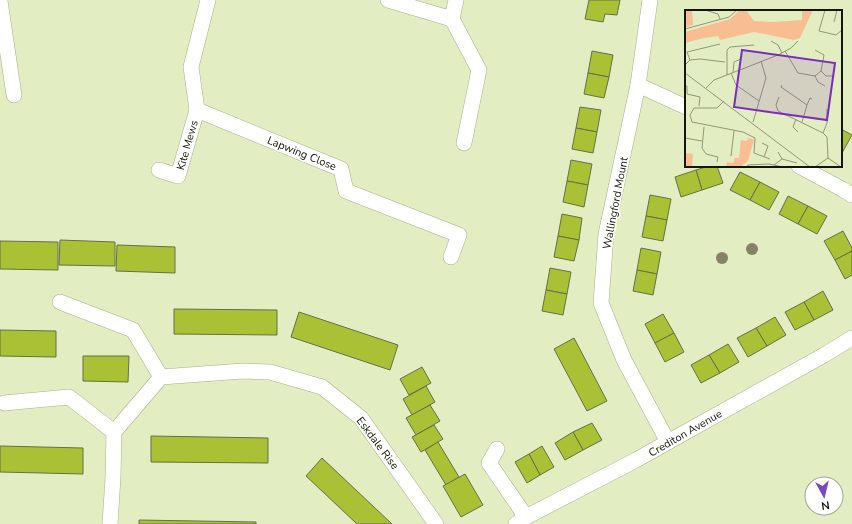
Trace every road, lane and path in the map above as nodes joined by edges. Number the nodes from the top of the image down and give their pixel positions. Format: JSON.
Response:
{"nodes":[{"id":1,"x":208,"y":0,"type":"edge"},
{"id":2,"x":388,"y":0,"type":"edge"},
{"id":3,"x":456,"y":0,"type":"edge"},
{"id":4,"x":650,"y":0,"type":"edge"},
{"id":5,"x":0,"y":1,"type":"edge"},
{"id":6,"x":452,"y":19,"type":"junction"},
{"id":7,"x":638,"y":85,"type":"junction"},
{"id":8,"x":14,"y":95,"type":"dead end"},
{"id":9,"x":685,"y":107,"type":"edge"},
{"id":10,"x":197,"y":110,"type":"junction"},
{"id":11,"x":464,"y":143,"type":"dead end"},
{"id":12,"x":801,"y":167,"type":"edge"},
{"id":13,"x":159,"y":170,"type":"dead end"},
{"id":14,"x":852,"y":195,"type":"edge"},
{"id":15,"x":451,"y":257,"type":"dead end"},
{"id":16,"x":60,"y":302,"type":"dead end"},
{"id":17,"x":852,"y":338,"type":"edge"},
{"id":18,"x":161,"y":377,"type":"junction"},
{"id":19,"x":4,"y":402,"type":"dead end"},
{"id":20,"x":114,"y":432,"type":"junction"},
{"id":21,"x":668,"y":442,"type":"junction"},
{"id":22,"x":497,"y":449,"type":"dead end"},
{"id":23,"x":521,"y":520,"type":"edge"},
{"id":24,"x":110,"y":524,"type":"edge"},
{"id":25,"x":436,"y":524,"type":"edge"}],
"edges":[{"from":1,"to":10,"type":"street","name":"Kite Mews"},
{"from":2,"to":6,"type":"street"},
{"from":3,"to":6,"type":"street"},
{"from":4,"to":7,"type":"street","name":"Wallingford Mount"},
{"from":5,"to":8,"type":"street"},
{"from":6,"to":11,"type":"street"},
{"from":7,"to":9,"type":"street"},
{"from":7,"to":21,"type":"street","name":"Wallingford Mount"},
{"from":10,"to":13,"type":"street","name":"Kite Mews"},
{"from":10,"to":15,"type":"street","name":"Lapwing Close"},
{"from":12,"to":14,"type":"street"},
{"from":16,"to":18,"type":"street"},
{"from":17,"to":21,"type":"street","name":"Crediton Avenue"},
{"from":18,"to":20,"type":"street"},
{"from":18,"to":25,"type":"street","name":"Eskdale Rise"},
{"from":19,"to":20,"type":"street"},
{"from":20,"to":24,"type":"street"},
{"from":21,"to":23,"type":"street","name":"Crediton Avenue"},
{"from":22,"to":23,"type":"street"}]}
